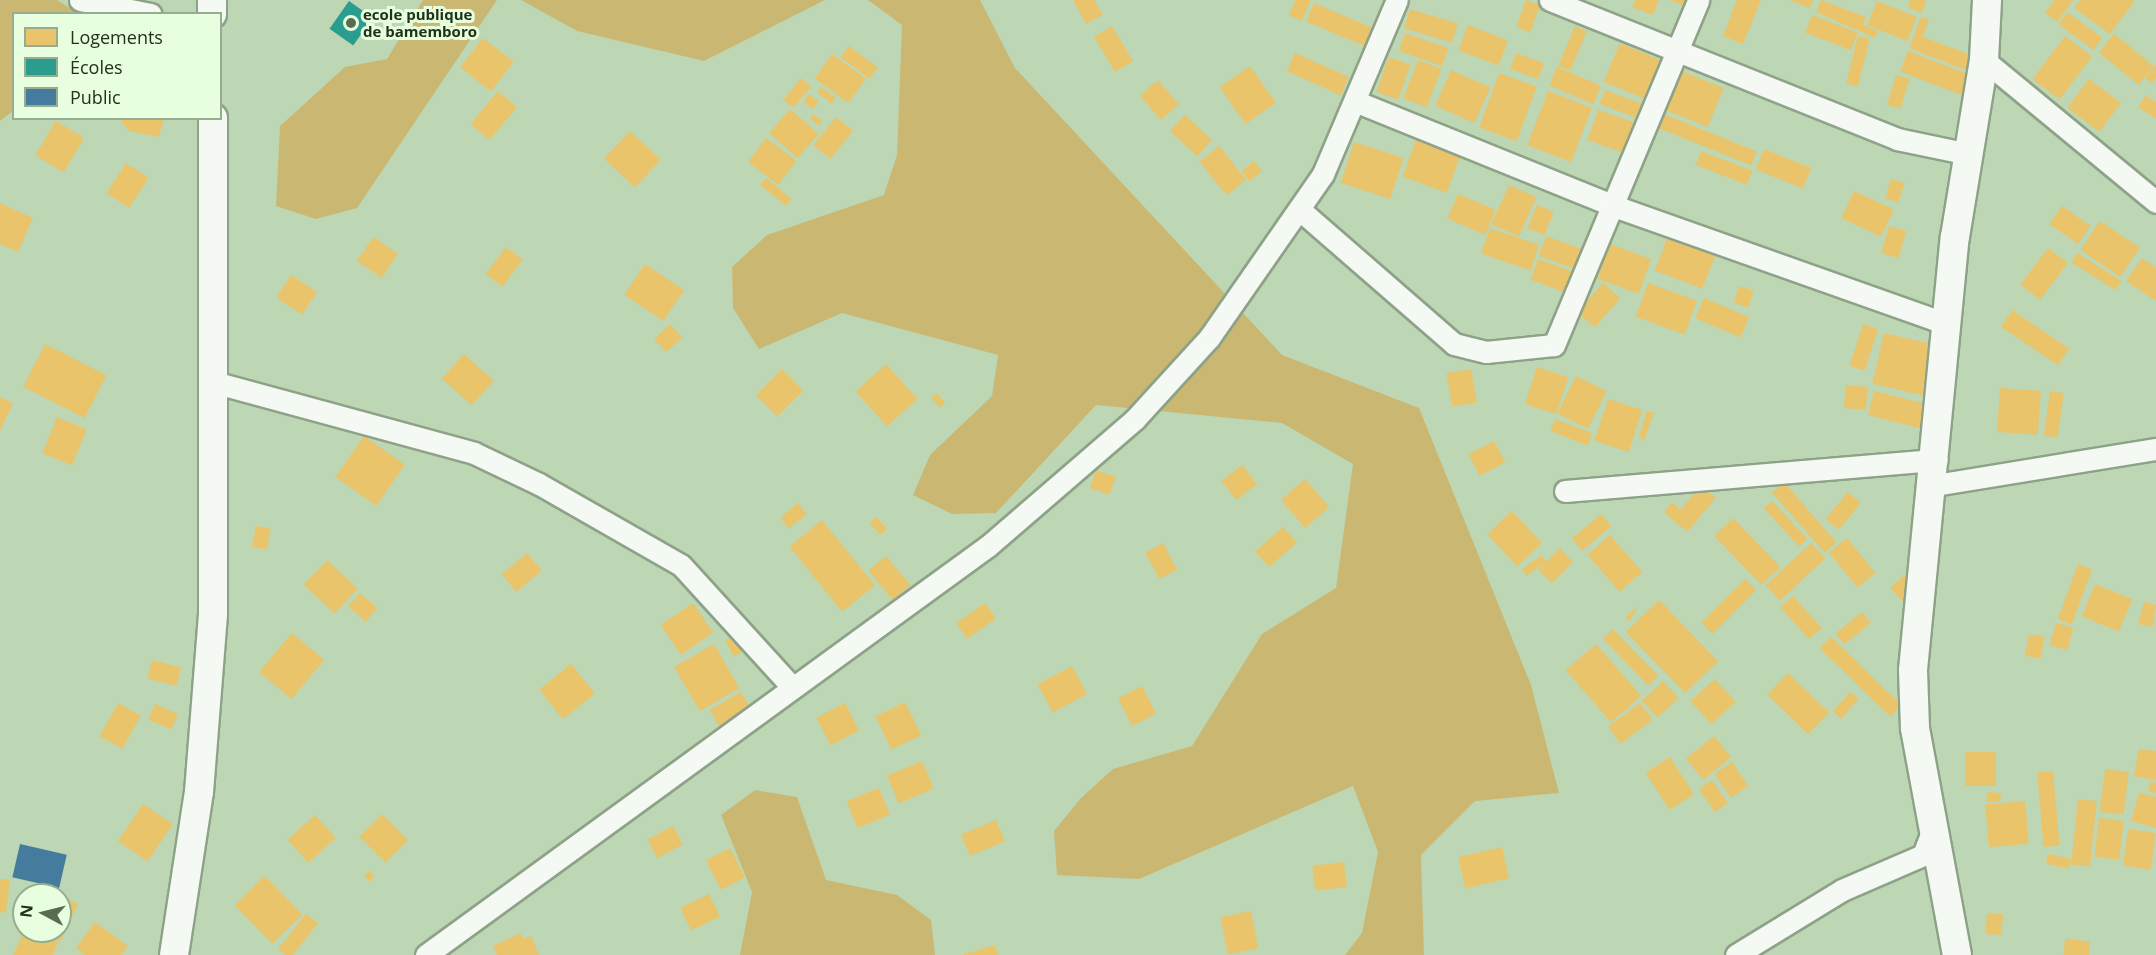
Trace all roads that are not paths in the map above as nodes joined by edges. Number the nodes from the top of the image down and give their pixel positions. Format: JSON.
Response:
{"nodes":[{"id":1,"x":80,"y":0,"type":"edge"},
{"id":2,"x":1398,"y":0,"type":"edge"},
{"id":3,"x":1550,"y":0,"type":"edge"},
{"id":4,"x":1698,"y":0,"type":"edge"},
{"id":5,"x":1987,"y":0,"type":"edge"},
{"id":6,"x":141,"y":12,"type":"edge"},
{"id":7,"x":1676,"y":55,"type":"junction"},
{"id":8,"x":1984,"y":60,"type":"junction"},
{"id":9,"x":1357,"y":102,"type":"junction"},
{"id":10,"x":213,"y":120,"type":"edge"},
{"id":11,"x":1969,"y":154,"type":"junction"},
{"id":12,"x":2156,"y":202,"type":"edge"},
{"id":13,"x":1614,"y":206,"type":"junction"},
{"id":14,"x":1300,"y":210,"type":"junction"},
{"id":15,"x":1947,"y":324,"type":"junction"},
{"id":16,"x":217,"y":383,"type":"junction"},
{"id":17,"x":2156,"y":448,"type":"edge"},
{"id":18,"x":1936,"y":473,"type":"junction"},
{"id":19,"x":1565,"y":491,"type":"dead end"},
{"id":20,"x":791,"y":686,"type":"junction"},
{"id":21,"x":1932,"y":832,"type":"junction"},
{"id":22,"x":174,"y":955,"type":"edge"},
{"id":23,"x":426,"y":955,"type":"edge"},
{"id":24,"x":1736,"y":955,"type":"edge"},
{"id":25,"x":1957,"y":955,"type":"edge"}],
"edges":[{"from":1,"to":6,"type":"street"},
{"from":2,"to":9,"type":"street"},
{"from":3,"to":7,"type":"street"},
{"from":4,"to":7,"type":"street"},
{"from":5,"to":8,"type":"street"},
{"from":7,"to":11,"type":"street"},
{"from":7,"to":13,"type":"street"},
{"from":8,"to":11,"type":"street"},
{"from":8,"to":12,"type":"street"},
{"from":9,"to":13,"type":"street"},
{"from":9,"to":14,"type":"street"},
{"from":10,"to":16,"type":"street"},
{"from":11,"to":15,"type":"street"},
{"from":13,"to":14,"type":"street"},
{"from":13,"to":15,"type":"street"},
{"from":14,"to":20,"type":"street"},
{"from":15,"to":18,"type":"street"},
{"from":16,"to":20,"type":"street"},
{"from":16,"to":22,"type":"street"},
{"from":17,"to":18,"type":"street"},
{"from":18,"to":19,"type":"street"},
{"from":18,"to":21,"type":"street"},
{"from":20,"to":23,"type":"street"},
{"from":21,"to":24,"type":"street"},
{"from":21,"to":25,"type":"street"}]}
